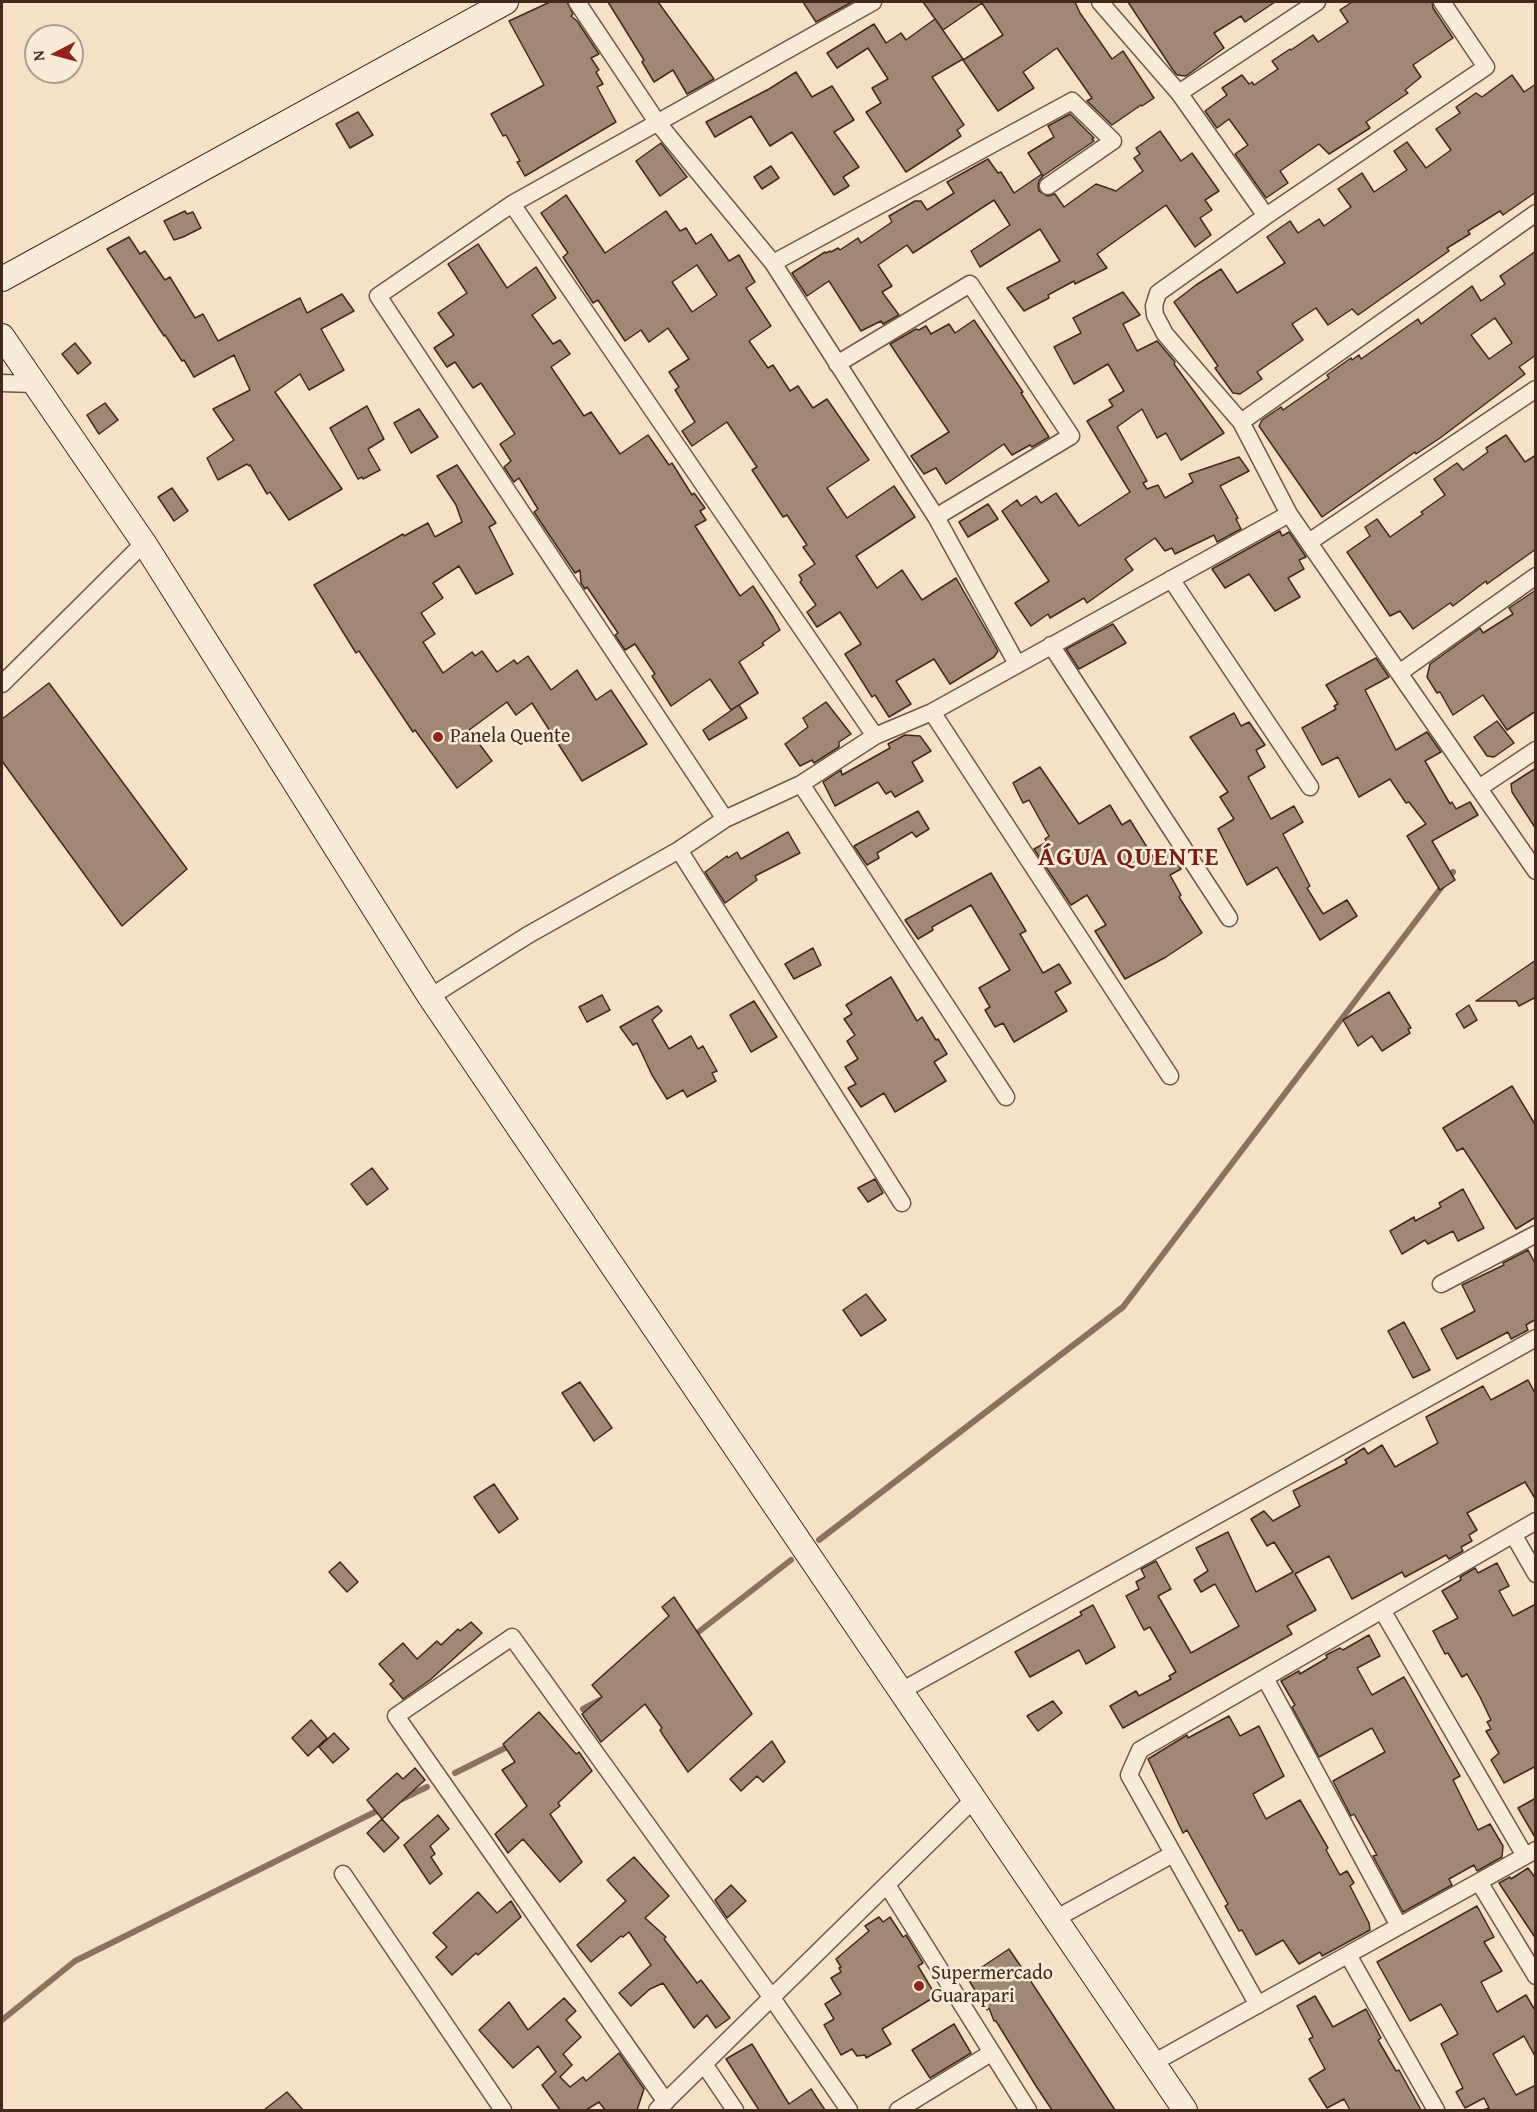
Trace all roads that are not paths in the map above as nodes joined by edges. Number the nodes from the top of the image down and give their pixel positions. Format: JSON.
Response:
{"nodes":[{"id":1,"x":506,"y":2,"type":"edge"},
{"id":2,"x":577,"y":2,"type":"edge"},
{"id":3,"x":873,"y":2,"type":"edge"},
{"id":4,"x":1100,"y":2,"type":"edge"},
{"id":5,"x":1317,"y":2,"type":"edge"},
{"id":6,"x":1442,"y":2,"type":"edge"},
{"id":7,"x":1179,"y":93,"type":"junction"},
{"id":8,"x":657,"y":122,"type":"junction"},
{"id":9,"x":1048,"y":186,"type":"dead end"},
{"id":10,"x":512,"y":204,"type":"junction"},
{"id":11,"x":1536,"y":213,"type":"edge"},
{"id":12,"x":1266,"y":216,"type":"junction"},
{"id":13,"x":773,"y":263,"type":"junction"},
{"id":14,"x":2,"y":279,"type":"edge"},
{"id":15,"x":2,"y":338,"type":"edge"},
{"id":16,"x":837,"y":364,"type":"junction"},
{"id":17,"x":2,"y":383,"type":"edge"},
{"id":18,"x":34,"y":384,"type":"junction"},
{"id":19,"x":1536,"y":388,"type":"edge"},
{"id":20,"x":1240,"y":422,"type":"junction"},
{"id":21,"x":1289,"y":514,"type":"junction"},
{"id":22,"x":936,"y":517,"type":"junction"},
{"id":23,"x":1309,"y":542,"type":"junction"},
{"id":24,"x":144,"y":543,"type":"junction"},
{"id":25,"x":1536,"y":576,"type":"edge"},
{"id":26,"x":1171,"y":579,"type":"junction"},
{"id":27,"x":1051,"y":645,"type":"junction"},
{"id":28,"x":1017,"y":664,"type":"junction"},
{"id":29,"x":1399,"y":673,"type":"junction"},
{"id":30,"x":2,"y":684,"type":"edge"},
{"id":31,"x":932,"y":712,"type":"junction"},
{"id":32,"x":875,"y":736,"type":"junction"},
{"id":33,"x":1536,"y":750,"type":"edge"},
{"id":34,"x":801,"y":784,"type":"junction"},
{"id":35,"x":1310,"y":787,"type":"dead end"},
{"id":36,"x":1479,"y":788,"type":"junction"},
{"id":37,"x":725,"y":819,"type":"junction"},
{"id":38,"x":679,"y":850,"type":"junction"},
{"id":39,"x":1536,"y":871,"type":"edge"},
{"id":40,"x":1229,"y":918,"type":"dead end"},
{"id":41,"x":430,"y":997,"type":"junction"},
{"id":42,"x":1170,"y":1076,"type":"dead end"},
{"id":43,"x":1006,"y":1097,"type":"dead end"},
{"id":44,"x":902,"y":1203,"type":"dead end"},
{"id":45,"x":1536,"y":1234,"type":"edge"},
{"id":46,"x":1441,"y":1284,"type":"dead end"},
{"id":47,"x":1536,"y":1338,"type":"edge"},
{"id":48,"x":1536,"y":1521,"type":"edge"},
{"id":49,"x":1514,"y":1534,"type":"junction"},
{"id":50,"x":1536,"y":1574,"type":"edge"},
{"id":51,"x":1382,"y":1610,"type":"junction"},
{"id":52,"x":1265,"y":1678,"type":"junction"},
{"id":53,"x":901,"y":1691,"type":"junction"},
{"id":54,"x":974,"y":1799,"type":"junction"},
{"id":55,"x":1530,"y":1853,"type":"edge"},
{"id":56,"x":1173,"y":1854,"type":"junction"},
{"id":57,"x":343,"y":1874,"type":"dead end"},
{"id":58,"x":1479,"y":1882,"type":"junction"},
{"id":59,"x":887,"y":1886,"type":"junction"},
{"id":60,"x":1055,"y":1919,"type":"junction"},
{"id":61,"x":1399,"y":1926,"type":"junction"},
{"id":62,"x":1348,"y":1955,"type":"junction"},
{"id":63,"x":1536,"y":1976,"type":"edge"},
{"id":64,"x":772,"y":1998,"type":"junction"},
{"id":65,"x":1258,"y":2005,"type":"junction"},
{"id":66,"x":991,"y":2053,"type":"junction"},
{"id":67,"x":1153,"y":2063,"type":"junction"},
{"id":68,"x":704,"y":2064,"type":"junction"},
{"id":69,"x":662,"y":2106,"type":"edge"},
{"id":70,"x":503,"y":2110,"type":"edge"},
{"id":71,"x":735,"y":2110,"type":"edge"},
{"id":72,"x":849,"y":2110,"type":"edge"},
{"id":73,"x":898,"y":2110,"type":"edge"},
{"id":74,"x":1028,"y":2110,"type":"edge"},
{"id":75,"x":1185,"y":2110,"type":"edge"},
{"id":76,"x":1436,"y":2110,"type":"edge"}],
"edges":[{"from":1,"to":14,"type":"main road"},
{"from":2,"to":8,"type":"street"},
{"from":3,"to":8,"type":"street"},
{"from":4,"to":7,"type":"street"},
{"from":5,"to":7,"type":"street"},
{"from":6,"to":12,"type":"street"},
{"from":7,"to":12,"type":"street"},
{"from":8,"to":10,"type":"street"},
{"from":8,"to":13,"type":"street"},
{"from":9,"to":13,"type":"street"},
{"from":10,"to":32,"type":"street"},
{"from":10,"to":37,"type":"street"},
{"from":11,"to":20,"type":"street"},
{"from":12,"to":20,"type":"street"},
{"from":13,"to":16,"type":"street"},
{"from":15,"to":18,"type":"main road"},
{"from":16,"to":22,"type":"street"},
{"from":16,"to":22,"type":"street"},
{"from":17,"to":18,"type":"street"},
{"from":18,"to":24,"type":"main road"},
{"from":19,"to":23,"type":"street"},
{"from":20,"to":21,"type":"street"},
{"from":21,"to":23,"type":"street"},
{"from":21,"to":26,"type":"street"},
{"from":22,"to":28,"type":"street"},
{"from":23,"to":29,"type":"street"},
{"from":24,"to":30,"type":"street"},
{"from":24,"to":41,"type":"main road"},
{"from":25,"to":29,"type":"street"},
{"from":26,"to":27,"type":"street"},
{"from":26,"to":35,"type":"street"},
{"from":27,"to":28,"type":"street"},
{"from":27,"to":40,"type":"street"},
{"from":28,"to":31,"type":"street"},
{"from":29,"to":36,"type":"street"},
{"from":31,"to":32,"type":"street"},
{"from":31,"to":42,"type":"street"},
{"from":32,"to":34,"type":"street"},
{"from":33,"to":36,"type":"street"},
{"from":34,"to":37,"type":"street"},
{"from":34,"to":43,"type":"street"},
{"from":36,"to":39,"type":"street"},
{"from":37,"to":38,"type":"street"},
{"from":38,"to":41,"type":"street"},
{"from":38,"to":44,"type":"street"},
{"from":41,"to":53,"type":"main road"},
{"from":45,"to":46,"type":"street"},
{"from":47,"to":53,"type":"street"},
{"from":48,"to":49,"type":"street"},
{"from":49,"to":50,"type":"street"},
{"from":49,"to":51,"type":"street"},
{"from":51,"to":52,"type":"street"},
{"from":51,"to":55,"type":"street"},
{"from":52,"to":56,"type":"street"},
{"from":52,"to":61,"type":"street"},
{"from":53,"to":54,"type":"main road"},
{"from":54,"to":59,"type":"street"},
{"from":54,"to":60,"type":"main road"},
{"from":55,"to":58,"type":"street"},
{"from":56,"to":60,"type":"street"},
{"from":56,"to":65,"type":"street"},
{"from":57,"to":70,"type":"street"},
{"from":58,"to":61,"type":"street"},
{"from":58,"to":63,"type":"street"},
{"from":59,"to":64,"type":"street"},
{"from":59,"to":66,"type":"street"},
{"from":60,"to":67,"type":"main road"},
{"from":61,"to":62,"type":"street"},
{"from":62,"to":65,"type":"street"},
{"from":62,"to":76,"type":"street"},
{"from":64,"to":68,"type":"street"},
{"from":64,"to":69,"type":"street"},
{"from":64,"to":72,"type":"street"},
{"from":65,"to":67,"type":"street"},
{"from":66,"to":73,"type":"street"},
{"from":66,"to":74,"type":"street"},
{"from":67,"to":75,"type":"main road"},
{"from":68,"to":69,"type":"street"},
{"from":68,"to":71,"type":"street"}]}
